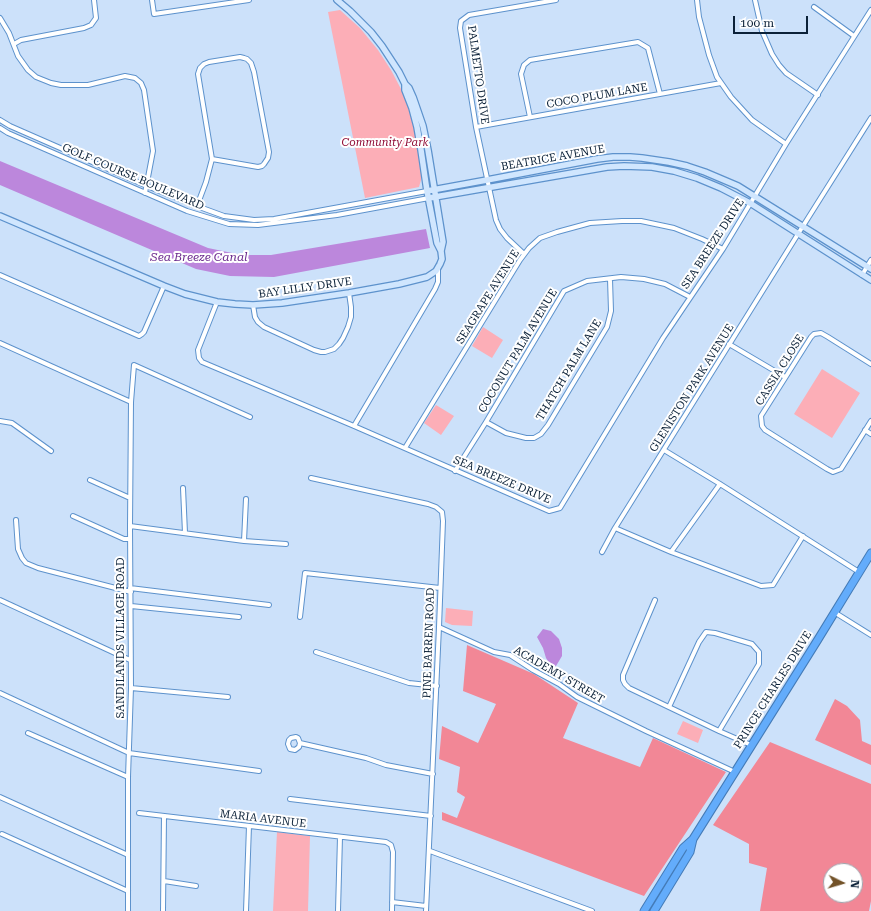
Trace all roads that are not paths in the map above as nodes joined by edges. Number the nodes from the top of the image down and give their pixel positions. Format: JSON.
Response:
{"nodes":[{"id":1,"x":94,"y":0,"type":"edge"},
{"id":2,"x":152,"y":0,"type":"edge"},
{"id":3,"x":249,"y":0,"type":"edge"},
{"id":4,"x":337,"y":0,"type":"edge"},
{"id":5,"x":556,"y":0,"type":"edge"},
{"id":6,"x":697,"y":0,"type":"edge"},
{"id":7,"x":755,"y":0,"type":"edge"},
{"id":8,"x":814,"y":7,"type":"dead end"},
{"id":9,"x":871,"y":10,"type":"edge"},
{"id":10,"x":0,"y":18,"type":"edge"},
{"id":11,"x":854,"y":36,"type":"junction"},
{"id":12,"x":14,"y":44,"type":"junction"},
{"id":13,"x":721,"y":83,"type":"junction"},
{"id":14,"x":405,"y":84,"type":"junction"},
{"id":15,"x":660,"y":94,"type":"junction"},
{"id":16,"x":818,"y":95,"type":"junction"},
{"id":17,"x":530,"y":117,"type":"junction"},
{"id":18,"x":0,"y":120,"type":"edge"},
{"id":19,"x":870,"y":120,"type":"edge"},
{"id":20,"x":10,"y":126,"type":"junction"},
{"id":21,"x":476,"y":127,"type":"junction"},
{"id":22,"x":0,"y":128,"type":"edge"},
{"id":23,"x":8,"y":133,"type":"junction"},
{"id":24,"x":786,"y":144,"type":"junction"},
{"id":25,"x":212,"y":159,"type":"junction"},
{"id":26,"x":487,"y":180,"type":"junction"},
{"id":27,"x":146,"y":186,"type":"junction"},
{"id":28,"x":489,"y":188,"type":"junction"},
{"id":29,"x":435,"y":190,"type":"junction"},
{"id":30,"x":427,"y":191,"type":"junction"},
{"id":31,"x":145,"y":193,"type":"junction"},
{"id":32,"x":755,"y":196,"type":"junction"},
{"id":33,"x":436,"y":197,"type":"junction"},
{"id":34,"x":428,"y":198,"type":"junction"},
{"id":35,"x":750,"y":203,"type":"junction"},
{"id":36,"x":197,"y":206,"type":"junction"},
{"id":37,"x":0,"y":216,"type":"edge"},
{"id":38,"x":803,"y":226,"type":"junction"},
{"id":39,"x":798,"y":234,"type":"junction"},
{"id":40,"x":723,"y":249,"type":"junction"},
{"id":41,"x":441,"y":251,"type":"junction"},
{"id":42,"x":524,"y":254,"type":"junction"},
{"id":43,"x":871,"y":260,"type":"edge"},
{"id":44,"x":438,"y":268,"type":"junction"},
{"id":45,"x":869,"y":268,"type":"edge"},
{"id":46,"x":0,"y":275,"type":"edge"},
{"id":47,"x":862,"y":275,"type":"junction"},
{"id":48,"x":610,"y":279,"type":"junction"},
{"id":49,"x":871,"y":280,"type":"edge"},
{"id":50,"x":164,"y":286,"type":"junction"},
{"id":51,"x":350,"y":293,"type":"junction"},
{"id":52,"x":690,"y":297,"type":"junction"},
{"id":53,"x":217,"y":302,"type":"junction"},
{"id":54,"x":253,"y":305,"type":"junction"},
{"id":55,"x":0,"y":343,"type":"edge"},
{"id":56,"x":729,"y":344,"type":"junction"},
{"id":57,"x":871,"y":364,"type":"edge"},
{"id":58,"x":785,"y":377,"type":"junction"},
{"id":59,"x":132,"y":402,"type":"junction"},
{"id":60,"x":250,"y":417,"type":"dead end"},
{"id":61,"x":871,"y":420,"type":"edge"},
{"id":62,"x":0,"y":421,"type":"edge"},
{"id":63,"x":486,"y":422,"type":"junction"},
{"id":64,"x":354,"y":426,"type":"junction"},
{"id":65,"x":865,"y":430,"type":"junction"},
{"id":66,"x":871,"y":434,"type":"edge"},
{"id":67,"x":405,"y":448,"type":"junction"},
{"id":68,"x":664,"y":450,"type":"junction"},
{"id":69,"x":51,"y":451,"type":"dead end"},
{"id":70,"x":455,"y":470,"type":"junction"},
{"id":71,"x":311,"y":478,"type":"dead end"},
{"id":72,"x":90,"y":480,"type":"dead end"},
{"id":73,"x":720,"y":484,"type":"junction"},
{"id":74,"x":183,"y":488,"type":"dead end"},
{"id":75,"x":130,"y":498,"type":"junction"},
{"id":76,"x":246,"y":499,"type":"dead end"},
{"id":77,"x":73,"y":516,"type":"dead end"},
{"id":78,"x":16,"y":520,"type":"dead end"},
{"id":79,"x":130,"y":526,"type":"junction"},
{"id":80,"x":615,"y":528,"type":"junction"},
{"id":81,"x":185,"y":533,"type":"junction"},
{"id":82,"x":803,"y":536,"type":"junction"},
{"id":83,"x":130,"y":539,"type":"junction"},
{"id":84,"x":244,"y":541,"type":"junction"},
{"id":85,"x":286,"y":544,"type":"dead end"},
{"id":86,"x":602,"y":552,"type":"dead end"},
{"id":87,"x":671,"y":552,"type":"junction"},
{"id":88,"x":871,"y":553,"type":"edge"},
{"id":89,"x":859,"y":572,"type":"junction"},
{"id":90,"x":440,"y":588,"type":"junction"},
{"id":91,"x":131,"y":590,"type":"junction"},
{"id":92,"x":0,"y":600,"type":"edge"},
{"id":93,"x":655,"y":600,"type":"dead end"},
{"id":94,"x":269,"y":605,"type":"dead end"},
{"id":95,"x":131,"y":606,"type":"junction"},
{"id":96,"x":834,"y":612,"type":"junction"},
{"id":97,"x":239,"y":617,"type":"dead end"},
{"id":98,"x":300,"y":618,"type":"dead end"},
{"id":99,"x":439,"y":627,"type":"junction"},
{"id":100,"x":871,"y":636,"type":"edge"},
{"id":101,"x":316,"y":652,"type":"dead end"},
{"id":102,"x":130,"y":660,"type":"junction"},
{"id":103,"x":436,"y":686,"type":"junction"},
{"id":104,"x":131,"y":688,"type":"junction"},
{"id":105,"x":0,"y":693,"type":"edge"},
{"id":106,"x":228,"y":697,"type":"dead end"},
{"id":107,"x":669,"y":707,"type":"junction"},
{"id":108,"x":719,"y":731,"type":"junction"},
{"id":109,"x":28,"y":733,"type":"dead end"},
{"id":110,"x":300,"y":743,"type":"dead end"},
{"id":111,"x":751,"y":745,"type":"junction"},
{"id":112,"x":129,"y":752,"type":"junction"},
{"id":113,"x":259,"y":771,"type":"dead end"},
{"id":114,"x":735,"y":772,"type":"junction"},
{"id":115,"x":433,"y":774,"type":"junction"},
{"id":116,"x":128,"y":777,"type":"junction"},
{"id":117,"x":0,"y":797,"type":"edge"},
{"id":118,"x":290,"y":799,"type":"dead end"},
{"id":119,"x":139,"y":813,"type":"dead end"},
{"id":120,"x":164,"y":816,"type":"junction"},
{"id":121,"x":431,"y":816,"type":"junction"},
{"id":122,"x":249,"y":826,"type":"junction"},
{"id":123,"x":2,"y":834,"type":"dead end"},
{"id":124,"x":340,"y":837,"type":"junction"},
{"id":125,"x":693,"y":839,"type":"junction"},
{"id":126,"x":430,"y":850,"type":"junction"},
{"id":127,"x":128,"y":855,"type":"junction"},
{"id":128,"x":164,"y":881,"type":"junction"},
{"id":129,"x":196,"y":886,"type":"dead end"},
{"id":130,"x":128,"y":890,"type":"junction"},
{"id":131,"x":392,"y":902,"type":"junction"},
{"id":132,"x":426,"y":909,"type":"edge"},
{"id":133,"x":128,"y":911,"type":"edge"},
{"id":134,"x":164,"y":911,"type":"edge"},
{"id":135,"x":246,"y":911,"type":"edge"},
{"id":136,"x":338,"y":911,"type":"edge"},
{"id":137,"x":392,"y":911,"type":"edge"},
{"id":138,"x":592,"y":911,"type":"edge"},
{"id":139,"x":644,"y":911,"type":"edge"},
{"id":140,"x":654,"y":911,"type":"edge"}],
"edges":[{"from":1,"to":12,"type":"street"},
{"from":2,"to":3,"type":"street"},
{"from":4,"to":14,"type":"main road"},
{"from":5,"to":21,"type":"street","name":"PALMETTO DRIVE"},
{"from":6,"to":13,"type":"street"},
{"from":7,"to":16,"type":"street"},
{"from":8,"to":11,"type":"street"},
{"from":9,"to":11,"type":"street","name":"SEA BREEZE DRIVE"},
{"from":10,"to":12,"type":"street"},
{"from":11,"to":16,"type":"street","name":"SEA BREEZE DRIVE"},
{"from":12,"to":27,"type":"street"},
{"from":13,"to":15,"type":"street","name":"COCO PLUM LANE"},
{"from":13,"to":24,"type":"street"},
{"from":14,"to":29,"type":"main road"},
{"from":14,"to":30,"type":"main road"},
{"from":15,"to":17,"type":"street","name":"COCO PLUM LANE"},
{"from":15,"to":17,"type":"street"},
{"from":16,"to":24,"type":"street","name":"SEA BREEZE DRIVE"},
{"from":17,"to":21,"type":"street","name":"COCO PLUM LANE"},
{"from":18,"to":20,"type":"street","name":"GOLF COURSE BOULEVARD"},
{"from":19,"to":38,"type":"street"},
{"from":20,"to":23,"type":"street"},
{"from":20,"to":27,"type":"street","name":"GOLF COURSE BOULEVARD"},
{"from":21,"to":26,"type":"street","name":"PALMETTO DRIVE"},
{"from":22,"to":23,"type":"street","name":"GOLF COURSE BOULEVARD"},
{"from":23,"to":31,"type":"street","name":"GOLF COURSE BOULEVARD"},
{"from":24,"to":32,"type":"street","name":"SEA BREEZE DRIVE"},
{"from":25,"to":25,"type":"street"},
{"from":25,"to":36,"type":"street"},
{"from":26,"to":28,"type":"street","name":"PALMETTO DRIVE"},
{"from":26,"to":29,"type":"main road","name":"BEATRICE AVENUE"},
{"from":26,"to":32,"type":"main road","name":"BEATRICE AVENUE"},
{"from":27,"to":31,"type":"street"},
{"from":27,"to":36,"type":"street","name":"GOLF COURSE BOULEVARD"},
{"from":28,"to":33,"type":"main road","name":"BEATRICE AVENUE"},
{"from":28,"to":35,"type":"main road","name":"BEATRICE AVENUE"},
{"from":28,"to":42,"type":"street","name":"PALMETTO DRIVE"},
{"from":29,"to":30,"type":"main road","name":"BEATRICE AVENUE"},
{"from":29,"to":33,"type":"main road"},
{"from":30,"to":34,"type":"main road"},
{"from":30,"to":36,"type":"street","name":"GOLF COURSE BOULEVARD"},
{"from":31,"to":34,"type":"street","name":"GOLF COURSE BOULEVARD"},
{"from":32,"to":35,"type":"street","name":"SEA BREEZE DRIVE"},
{"from":32,"to":38,"type":"main road","name":"BEATRICE AVENUE"},
{"from":33,"to":34,"type":"main road","name":"BEATRICE AVENUE"},
{"from":33,"to":41,"type":"main road"},
{"from":34,"to":41,"type":"main road"},
{"from":35,"to":39,"type":"main road","name":"BEATRICE AVENUE"},
{"from":35,"to":40,"type":"street","name":"SEA BREEZE DRIVE"},
{"from":37,"to":50,"type":"main road","name":"BAY LILLY DRIVE"},
{"from":38,"to":39,"type":"street","name":"GLENISTON PARK AVENUE"},
{"from":38,"to":45,"type":"main road","name":"BEATRICE AVENUE"},
{"from":39,"to":47,"type":"main road","name":"BEATRICE AVENUE"},
{"from":39,"to":56,"type":"street","name":"GLENISTON PARK AVENUE"},
{"from":40,"to":42,"type":"street","name":"SEAGRAPE AVENUE"},
{"from":40,"to":52,"type":"street","name":"SEA BREEZE DRIVE"},
{"from":41,"to":44,"type":"main road"},
{"from":42,"to":67,"type":"street","name":"SEAGRAPE AVENUE"},
{"from":43,"to":45,"type":"street"},
{"from":44,"to":51,"type":"main road","name":"BAY LILLY DRIVE"},
{"from":44,"to":64,"type":"street"},
{"from":45,"to":47,"type":"street"},
{"from":46,"to":50,"type":"street"},
{"from":47,"to":49,"type":"main road","name":"BEATRICE AVENUE"},
{"from":48,"to":52,"type":"street","name":"COCONUT PALM AVENUE"},
{"from":48,"to":63,"type":"street","name":"COCONUT PALM AVENUE"},
{"from":48,"to":63,"type":"street","name":"THATCH PALM LANE"},
{"from":50,"to":53,"type":"main road","name":"BAY LILLY DRIVE"},
{"from":51,"to":54,"type":"main road","name":"BAY LILLY DRIVE"},
{"from":51,"to":54,"type":"street"},
{"from":52,"to":70,"type":"street","name":"SEA BREEZE DRIVE"},
{"from":53,"to":54,"type":"main road","name":"BAY LILLY DRIVE"},
{"from":53,"to":64,"type":"street","name":"SEA BREEZE DRIVE"},
{"from":55,"to":59,"type":"street"},
{"from":56,"to":58,"type":"street"},
{"from":56,"to":68,"type":"street","name":"GLENISTON PARK AVENUE"},
{"from":57,"to":58,"type":"street","name":"CASSIA CLOSE"},
{"from":58,"to":65,"type":"street","name":"CASSIA CLOSE"},
{"from":59,"to":60,"type":"street","name":"SANDILANDS VILLAGE ROAD"},
{"from":59,"to":75,"type":"street","name":"SANDILANDS VILLAGE ROAD"},
{"from":61,"to":65,"type":"street","name":"CASSIA CLOSE"},
{"from":62,"to":69,"type":"street"},
{"from":63,"to":70,"type":"street","name":"COCONUT PALM AVENUE"},
{"from":64,"to":67,"type":"street","name":"SEA BREEZE DRIVE"},
{"from":65,"to":66,"type":"street"},
{"from":67,"to":70,"type":"street","name":"SEA BREEZE DRIVE"},
{"from":68,"to":73,"type":"street"},
{"from":68,"to":80,"type":"street","name":"GLENISTON PARK AVENUE"},
{"from":71,"to":90,"type":"street","name":"PINE BARREN ROAD"},
{"from":72,"to":75,"type":"street"},
{"from":73,"to":82,"type":"street"},
{"from":73,"to":87,"type":"street"},
{"from":74,"to":81,"type":"street"},
{"from":75,"to":79,"type":"street","name":"SANDILANDS VILLAGE ROAD"},
{"from":76,"to":84,"type":"street"},
{"from":77,"to":83,"type":"street"},
{"from":78,"to":91,"type":"street"},
{"from":79,"to":81,"type":"street"},
{"from":79,"to":83,"type":"street","name":"SANDILANDS VILLAGE ROAD"},
{"from":80,"to":86,"type":"street","name":"GLENISTON PARK AVENUE"},
{"from":80,"to":87,"type":"street"},
{"from":81,"to":84,"type":"street"},
{"from":82,"to":87,"type":"street"},
{"from":82,"to":89,"type":"street"},
{"from":83,"to":91,"type":"street","name":"SANDILANDS VILLAGE ROAD"},
{"from":84,"to":85,"type":"street"},
{"from":88,"to":89,"type":"highway","name":"PRINCE CHARLES DRIVE"},
{"from":89,"to":96,"type":"highway","name":"PRINCE CHARLES DRIVE"},
{"from":90,"to":98,"type":"street"},
{"from":90,"to":99,"type":"street","name":"PINE BARREN ROAD"},
{"from":91,"to":94,"type":"street"},
{"from":91,"to":95,"type":"street","name":"SANDILANDS VILLAGE ROAD"},
{"from":92,"to":102,"type":"street"},
{"from":93,"to":107,"type":"street"},
{"from":95,"to":97,"type":"street"},
{"from":95,"to":102,"type":"street","name":"SANDILANDS VILLAGE ROAD"},
{"from":96,"to":100,"type":"street"},
{"from":96,"to":111,"type":"highway","name":"PRINCE CHARLES DRIVE"},
{"from":99,"to":103,"type":"street","name":"PINE BARREN ROAD"},
{"from":99,"to":114,"type":"street","name":"ACADEMY STREET"},
{"from":101,"to":103,"type":"street"},
{"from":102,"to":104,"type":"street","name":"SANDILANDS VILLAGE ROAD"},
{"from":103,"to":115,"type":"street","name":"PINE BARREN ROAD"},
{"from":104,"to":106,"type":"street"},
{"from":104,"to":112,"type":"street","name":"SANDILANDS VILLAGE ROAD"},
{"from":105,"to":112,"type":"street"},
{"from":107,"to":108,"type":"street"},
{"from":107,"to":108,"type":"street"},
{"from":108,"to":111,"type":"street"},
{"from":109,"to":116,"type":"street"},
{"from":110,"to":115,"type":"street"},
{"from":111,"to":114,"type":"highway","name":"PRINCE CHARLES DRIVE"},
{"from":112,"to":113,"type":"street"},
{"from":112,"to":116,"type":"street","name":"SANDILANDS VILLAGE ROAD"},
{"from":114,"to":125,"type":"highway","name":"PRINCE CHARLES DRIVE"},
{"from":115,"to":121,"type":"street","name":"PINE BARREN ROAD"},
{"from":116,"to":127,"type":"street","name":"SANDILANDS VILLAGE ROAD"},
{"from":117,"to":127,"type":"street"},
{"from":118,"to":121,"type":"street"},
{"from":119,"to":120,"type":"street","name":"MARIA AVENUE"},
{"from":120,"to":122,"type":"street","name":"MARIA AVENUE"},
{"from":120,"to":128,"type":"street"},
{"from":121,"to":126,"type":"street","name":"PINE BARREN ROAD"},
{"from":122,"to":124,"type":"street","name":"MARIA AVENUE"},
{"from":122,"to":135,"type":"street"},
{"from":123,"to":130,"type":"street"},
{"from":124,"to":131,"type":"street","name":"MARIA AVENUE"},
{"from":124,"to":136,"type":"street"},
{"from":125,"to":139,"type":"highway","name":"PRINCE CHARLES DRIVE"},
{"from":125,"to":140,"type":"highway","name":"PRINCE CHARLES DRIVE"},
{"from":126,"to":132,"type":"street","name":"PINE BARREN ROAD"},
{"from":126,"to":138,"type":"street"},
{"from":127,"to":130,"type":"street","name":"SANDILANDS VILLAGE ROAD"},
{"from":128,"to":129,"type":"street"},
{"from":128,"to":134,"type":"street"},
{"from":130,"to":133,"type":"street","name":"SANDILANDS VILLAGE ROAD"},
{"from":131,"to":132,"type":"street"},
{"from":131,"to":137,"type":"street"}]}
